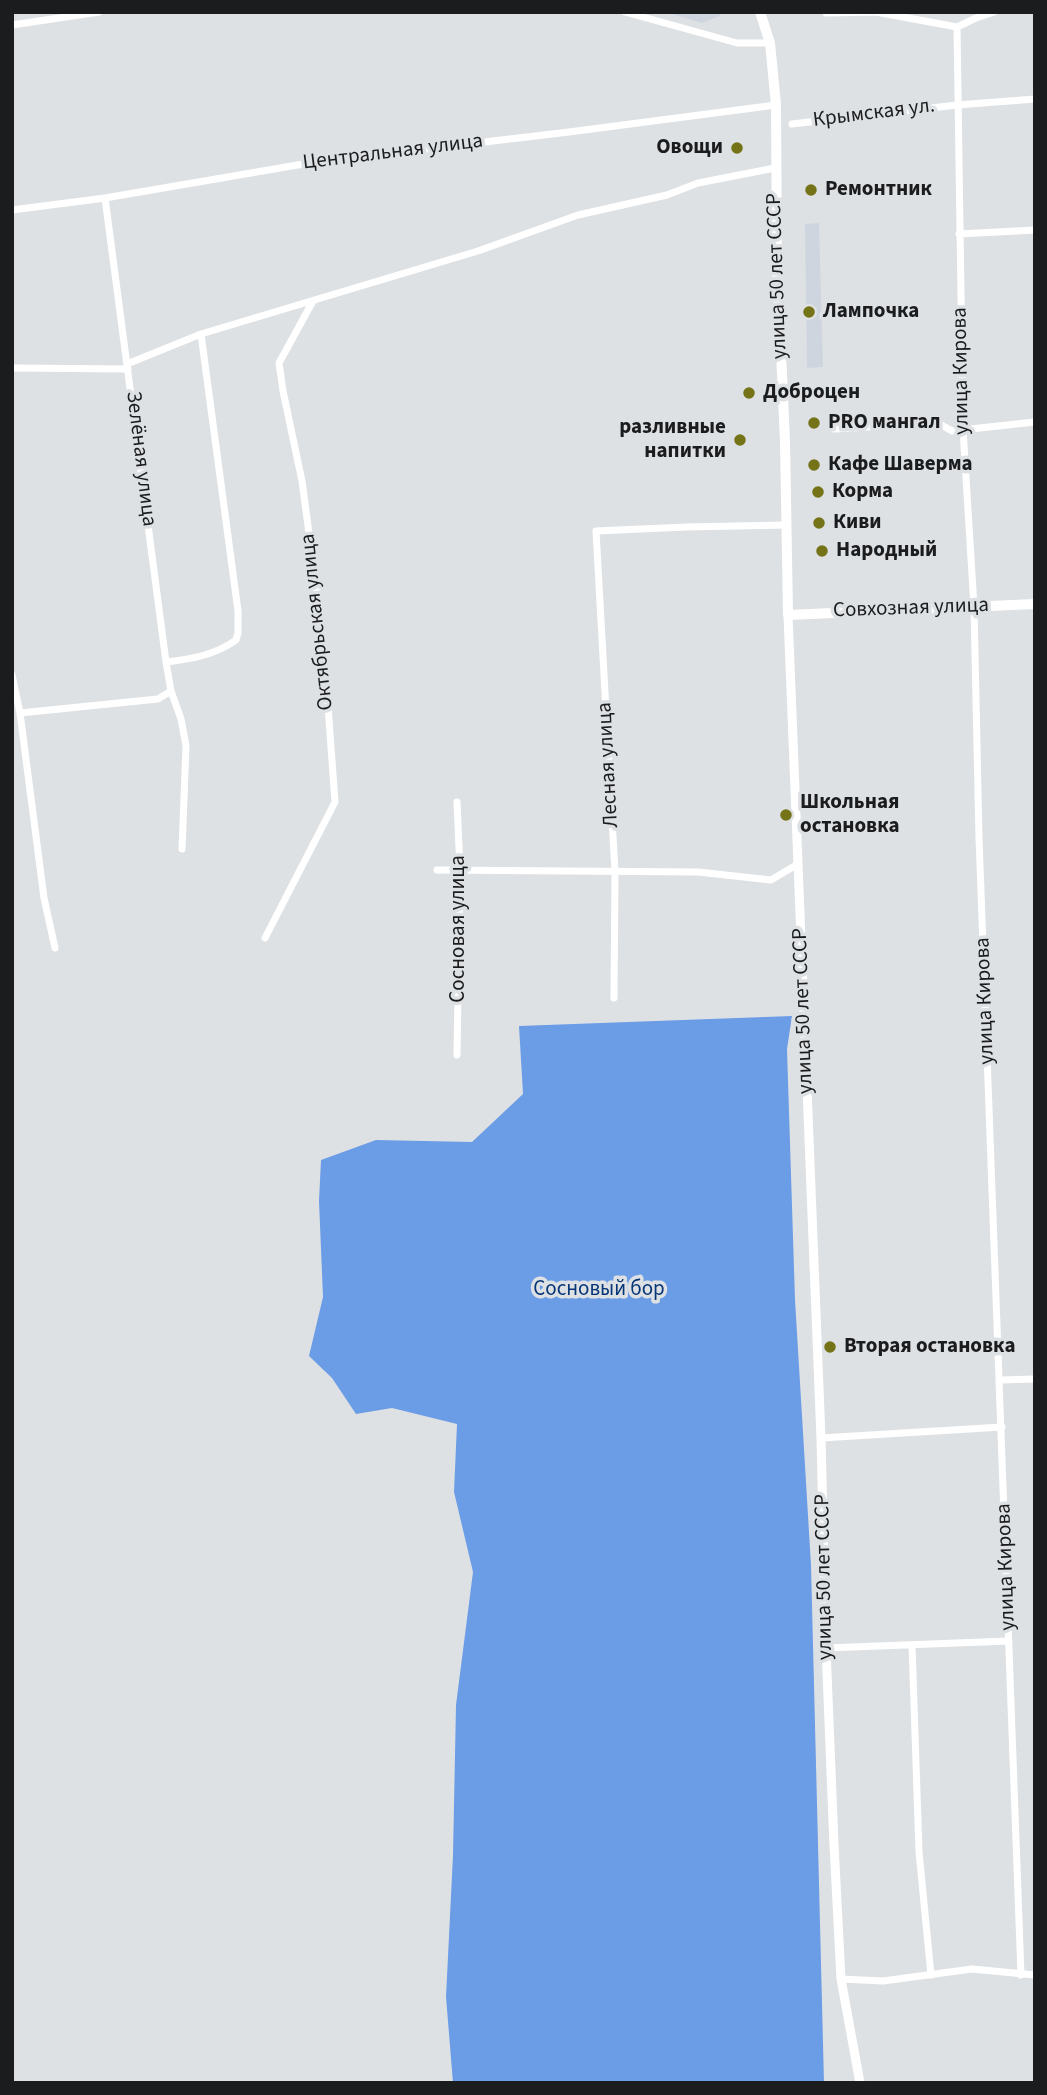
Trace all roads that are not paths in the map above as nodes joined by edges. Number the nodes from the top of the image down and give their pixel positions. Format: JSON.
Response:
{"nodes":[{"id":1,"x":99,"y":12,"type":"edge"},
{"id":2,"x":625,"y":12,"type":"edge"},
{"id":3,"x":760,"y":12,"type":"edge"},
{"id":4,"x":995,"y":12,"type":"edge"},
{"id":5,"x":826,"y":13,"type":"edge"},
{"id":6,"x":12,"y":25,"type":"edge"},
{"id":7,"x":957,"y":27,"type":"junction"},
{"id":8,"x":769,"y":43,"type":"junction"},
{"id":9,"x":1035,"y":99,"type":"edge"},
{"id":10,"x":776,"y":105,"type":"junction"},
{"id":11,"x":957,"y":105,"type":"junction"},
{"id":12,"x":792,"y":124,"type":"dead end"},
{"id":13,"x":775,"y":168,"type":"junction"},
{"id":14,"x":105,"y":198,"type":"junction"},
{"id":15,"x":12,"y":210,"type":"edge"},
{"id":16,"x":1035,"y":230,"type":"edge"},
{"id":17,"x":960,"y":234,"type":"junction"},
{"id":18,"x":313,"y":301,"type":"junction"},
{"id":19,"x":201,"y":334,"type":"junction"},
{"id":20,"x":128,"y":366,"type":"junction"},
{"id":21,"x":12,"y":368,"type":"edge"},
{"id":22,"x":1035,"y":422,"type":"edge"},
{"id":23,"x":834,"y":429,"type":"dead end"},
{"id":24,"x":963,"y":429,"type":"junction"},
{"id":25,"x":786,"y":525,"type":"junction"},
{"id":26,"x":1035,"y":604,"type":"edge"},
{"id":27,"x":974,"y":607,"type":"junction"},
{"id":28,"x":788,"y":615,"type":"junction"},
{"id":29,"x":166,"y":663,"type":"junction"},
{"id":30,"x":12,"y":675,"type":"edge"},
{"id":31,"x":171,"y":691,"type":"junction"},
{"id":32,"x":20,"y":713,"type":"junction"},
{"id":33,"x":457,"y":802,"type":"dead end"},
{"id":34,"x":182,"y":849,"type":"dead end"},
{"id":35,"x":798,"y":864,"type":"junction"},
{"id":36,"x":437,"y":870,"type":"dead end"},
{"id":37,"x":460,"y":870,"type":"junction"},
{"id":38,"x":615,"y":872,"type":"junction"},
{"id":39,"x":265,"y":938,"type":"dead end"},
{"id":40,"x":55,"y":948,"type":"dead end"},
{"id":41,"x":614,"y":998,"type":"dead end"},
{"id":42,"x":457,"y":1055,"type":"dead end"},
{"id":43,"x":1035,"y":1379,"type":"edge"},
{"id":44,"x":1000,"y":1380,"type":"junction"},
{"id":45,"x":1002,"y":1427,"type":"junction"},
{"id":46,"x":821,"y":1438,"type":"junction"},
{"id":47,"x":1009,"y":1641,"type":"junction"},
{"id":48,"x":912,"y":1645,"type":"junction"},
{"id":49,"x":826,"y":1648,"type":"junction"},
{"id":50,"x":931,"y":1975,"type":"junction"},
{"id":51,"x":1021,"y":1975,"type":"junction"},
{"id":52,"x":1035,"y":1975,"type":"edge"},
{"id":53,"x":841,"y":1979,"type":"junction"},
{"id":54,"x":860,"y":2083,"type":"edge"}],
"edges":[{"from":1,"to":6,"type":"street"},
{"from":2,"to":8,"type":"street"},
{"from":3,"to":8,"type":"main road","name":"улица 50 лет СССР"},
{"from":4,"to":7,"type":"street"},
{"from":5,"to":7,"type":"street"},
{"from":7,"to":11,"type":"street","name":"улица Кирова"},
{"from":8,"to":10,"type":"main road","name":"улица 50 лет СССР"},
{"from":9,"to":11,"type":"street","name":"Крымская ул."},
{"from":10,"to":13,"type":"main road","name":"улица 50 лет СССР"},
{"from":10,"to":14,"type":"street","name":"Центральная улица"},
{"from":11,"to":12,"type":"street","name":"Крымская ул."},
{"from":11,"to":17,"type":"street","name":"улица Кирова"},
{"from":13,"to":18,"type":"street"},
{"from":13,"to":25,"type":"main road","name":"улица 50 лет СССР"},
{"from":14,"to":15,"type":"street","name":"Центральная улица"},
{"from":14,"to":20,"type":"street","name":"Зелёная улица"},
{"from":16,"to":17,"type":"street"},
{"from":17,"to":24,"type":"street","name":"улица Кирова"},
{"from":18,"to":19,"type":"street"},
{"from":18,"to":39,"type":"street","name":"Октябрьская улица"},
{"from":19,"to":20,"type":"street"},
{"from":19,"to":29,"type":"street"},
{"from":20,"to":21,"type":"street"},
{"from":20,"to":29,"type":"street","name":"Зелёная улица"},
{"from":22,"to":24,"type":"street"},
{"from":23,"to":24,"type":"street"},
{"from":24,"to":27,"type":"street","name":"улица Кирова"},
{"from":25,"to":28,"type":"main road","name":"улица 50 лет СССР"},
{"from":25,"to":38,"type":"street","name":"Лесная улица"},
{"from":26,"to":27,"type":"main road","name":"Совхозная улица"},
{"from":27,"to":28,"type":"main road","name":"Совхозная улица"},
{"from":27,"to":44,"type":"street","name":"улица Кирова"},
{"from":28,"to":35,"type":"street","name":"улица 50 лет СССР"},
{"from":29,"to":31,"type":"street","name":"Зелёная улица"},
{"from":30,"to":32,"type":"street"},
{"from":31,"to":32,"type":"street"},
{"from":31,"to":34,"type":"street","name":"Зелёная улица"},
{"from":32,"to":40,"type":"street"},
{"from":33,"to":37,"type":"street","name":"Сосновая улица"},
{"from":35,"to":38,"type":"street"},
{"from":35,"to":46,"type":"street","name":"улица 50 лет СССР"},
{"from":36,"to":37,"type":"street"},
{"from":37,"to":38,"type":"street"},
{"from":37,"to":42,"type":"street","name":"Сосновая улица"},
{"from":38,"to":41,"type":"street","name":"Лесная улица"},
{"from":43,"to":44,"type":"street"},
{"from":44,"to":45,"type":"street","name":"улица Кирова"},
{"from":45,"to":46,"type":"street"},
{"from":45,"to":47,"type":"street","name":"улица Кирова"},
{"from":46,"to":49,"type":"street","name":"улица 50 лет СССР"},
{"from":47,"to":48,"type":"street"},
{"from":47,"to":51,"type":"street","name":"улица Кирова"},
{"from":48,"to":49,"type":"street"},
{"from":48,"to":50,"type":"street"},
{"from":49,"to":53,"type":"street","name":"улица 50 лет СССР"},
{"from":50,"to":51,"type":"street"},
{"from":50,"to":53,"type":"street"},
{"from":51,"to":52,"type":"street"},
{"from":53,"to":54,"type":"street","name":"улица 50 лет СССР"}]}
